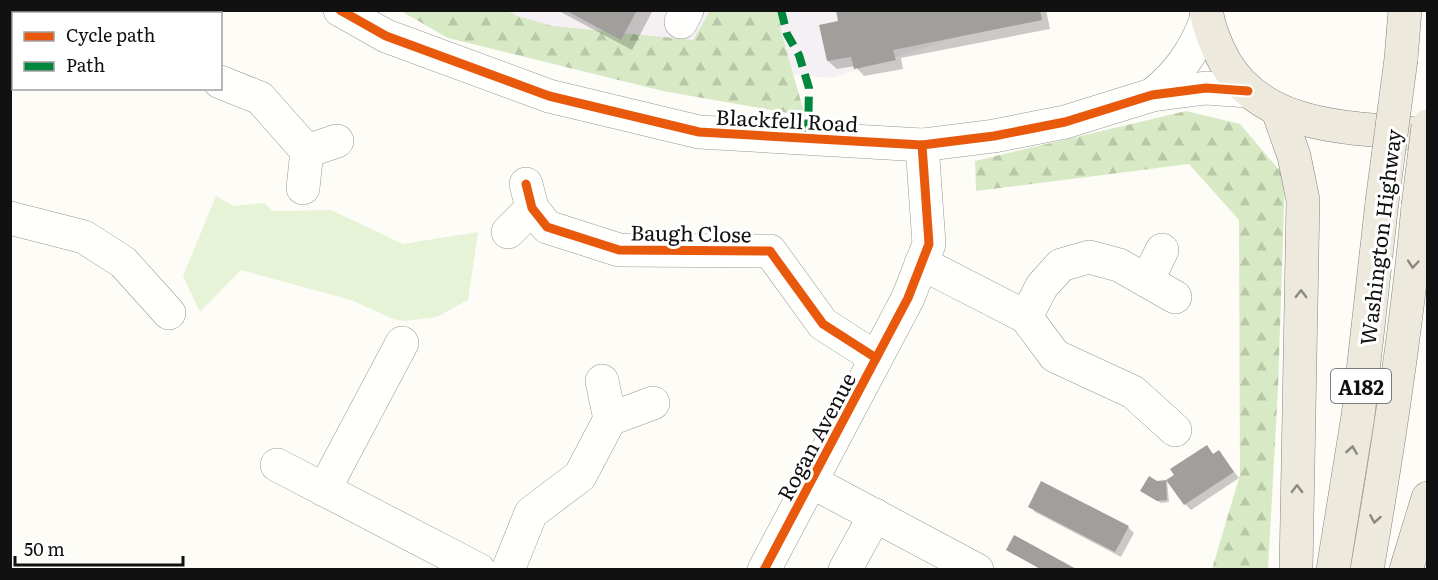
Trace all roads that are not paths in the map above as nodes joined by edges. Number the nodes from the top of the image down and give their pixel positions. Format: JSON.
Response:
{"nodes":[{"id":1,"x":340,"y":10,"type":"edge"},
{"id":2,"x":1405,"y":10,"type":"edge"},
{"id":3,"x":1207,"y":14,"type":"edge"},
{"id":4,"x":222,"y":83,"type":"edge"},
{"id":5,"x":1248,"y":91,"type":"junction"},
{"id":6,"x":1152,"y":95,"type":"junction"},
{"id":7,"x":1278,"y":111,"type":"junction"},
{"id":8,"x":1428,"y":126,"type":"edge"},
{"id":9,"x":1428,"y":135,"type":"edge"},
{"id":10,"x":922,"y":145,"type":"junction"},
{"id":11,"x":303,"y":188,"type":"dead end"},
{"id":12,"x":10,"y":218,"type":"edge"},
{"id":13,"x":508,"y":232,"type":"dead end"},
{"id":14,"x":1162,"y":250,"type":"dead end"},
{"id":15,"x":921,"y":263,"type":"junction"},
{"id":16,"x":1147,"y":281,"type":"junction"},
{"id":17,"x":1175,"y":297,"type":"dead end"},
{"id":18,"x":169,"y":313,"type":"dead end"},
{"id":19,"x":1026,"y":317,"type":"junction"},
{"id":20,"x":402,"y":343,"type":"dead end"},
{"id":21,"x":876,"y":358,"type":"junction"},
{"id":22,"x":602,"y":381,"type":"dead end"},
{"id":23,"x":653,"y":403,"type":"dead end"},
{"id":24,"x":610,"y":419,"type":"junction"},
{"id":25,"x":1175,"y":430,"type":"dead end"},
{"id":26,"x":277,"y":465,"type":"dead end"},
{"id":27,"x":812,"y":482,"type":"junction"},
{"id":28,"x":324,"y":490,"type":"junction"},
{"id":29,"x":1428,"y":498,"type":"edge"},
{"id":30,"x":875,"y":515,"type":"junction"},
{"id":31,"x":479,"y":570,"type":"edge"},
{"id":32,"x":508,"y":570,"type":"edge"},
{"id":33,"x":764,"y":570,"type":"edge"},
{"id":34,"x":845,"y":570,"type":"edge"},
{"id":35,"x":977,"y":570,"type":"edge"},
{"id":36,"x":1296,"y":570,"type":"edge"},
{"id":37,"x":1333,"y":570,"type":"edge"},
{"id":38,"x":1367,"y":570,"type":"edge"},
{"id":39,"x":1406,"y":570,"type":"edge"}],
"edges":[{"from":1,"to":10,"type":"street","name":"Blackfell Road"},
{"from":37,"to":2,"type":"main road","name":"Washington Highway","number":"A182","one_way":true,"bridge":true},
{"from":3,"to":5,"type":"main road"},
{"from":3,"to":6,"type":"street","name":"Blackfell Road"},
{"from":4,"to":11,"type":"street"},
{"from":5,"to":6,"type":"street","name":"Blackfell Road"},
{"from":5,"to":7,"type":"main road"},
{"from":6,"to":10,"type":"street","name":"Blackfell Road"},
{"from":7,"to":9,"type":"main road"},
{"from":36,"to":7,"type":"main road","one_way":true},
{"from":8,"to":38,"type":"main road","name":"Washington Highway","number":"A182","one_way":true,"bridge":true},
{"from":10,"to":15,"type":"street","name":"Rogan Avenue"},
{"from":12,"to":18,"type":"street"},
{"from":13,"to":21,"type":"street","name":"Baugh Close"},
{"from":14,"to":16,"type":"street"},
{"from":15,"to":19,"type":"street"},
{"from":15,"to":21,"type":"street","name":"Rogan Avenue"},
{"from":16,"to":17,"type":"street"},
{"from":16,"to":19,"type":"street"},
{"from":19,"to":25,"type":"street"},
{"from":20,"to":28,"type":"street"},
{"from":21,"to":27,"type":"street","name":"Rogan Avenue"},
{"from":22,"to":24,"type":"street"},
{"from":23,"to":24,"type":"street"},
{"from":24,"to":32,"type":"street"},
{"from":26,"to":28,"type":"street"},
{"from":27,"to":30,"type":"street"},
{"from":27,"to":33,"type":"street","name":"Rogan Avenue"},
{"from":28,"to":31,"type":"street"},
{"from":29,"to":39,"type":"main road"},
{"from":30,"to":34,"type":"street"},
{"from":30,"to":35,"type":"street"}]}
